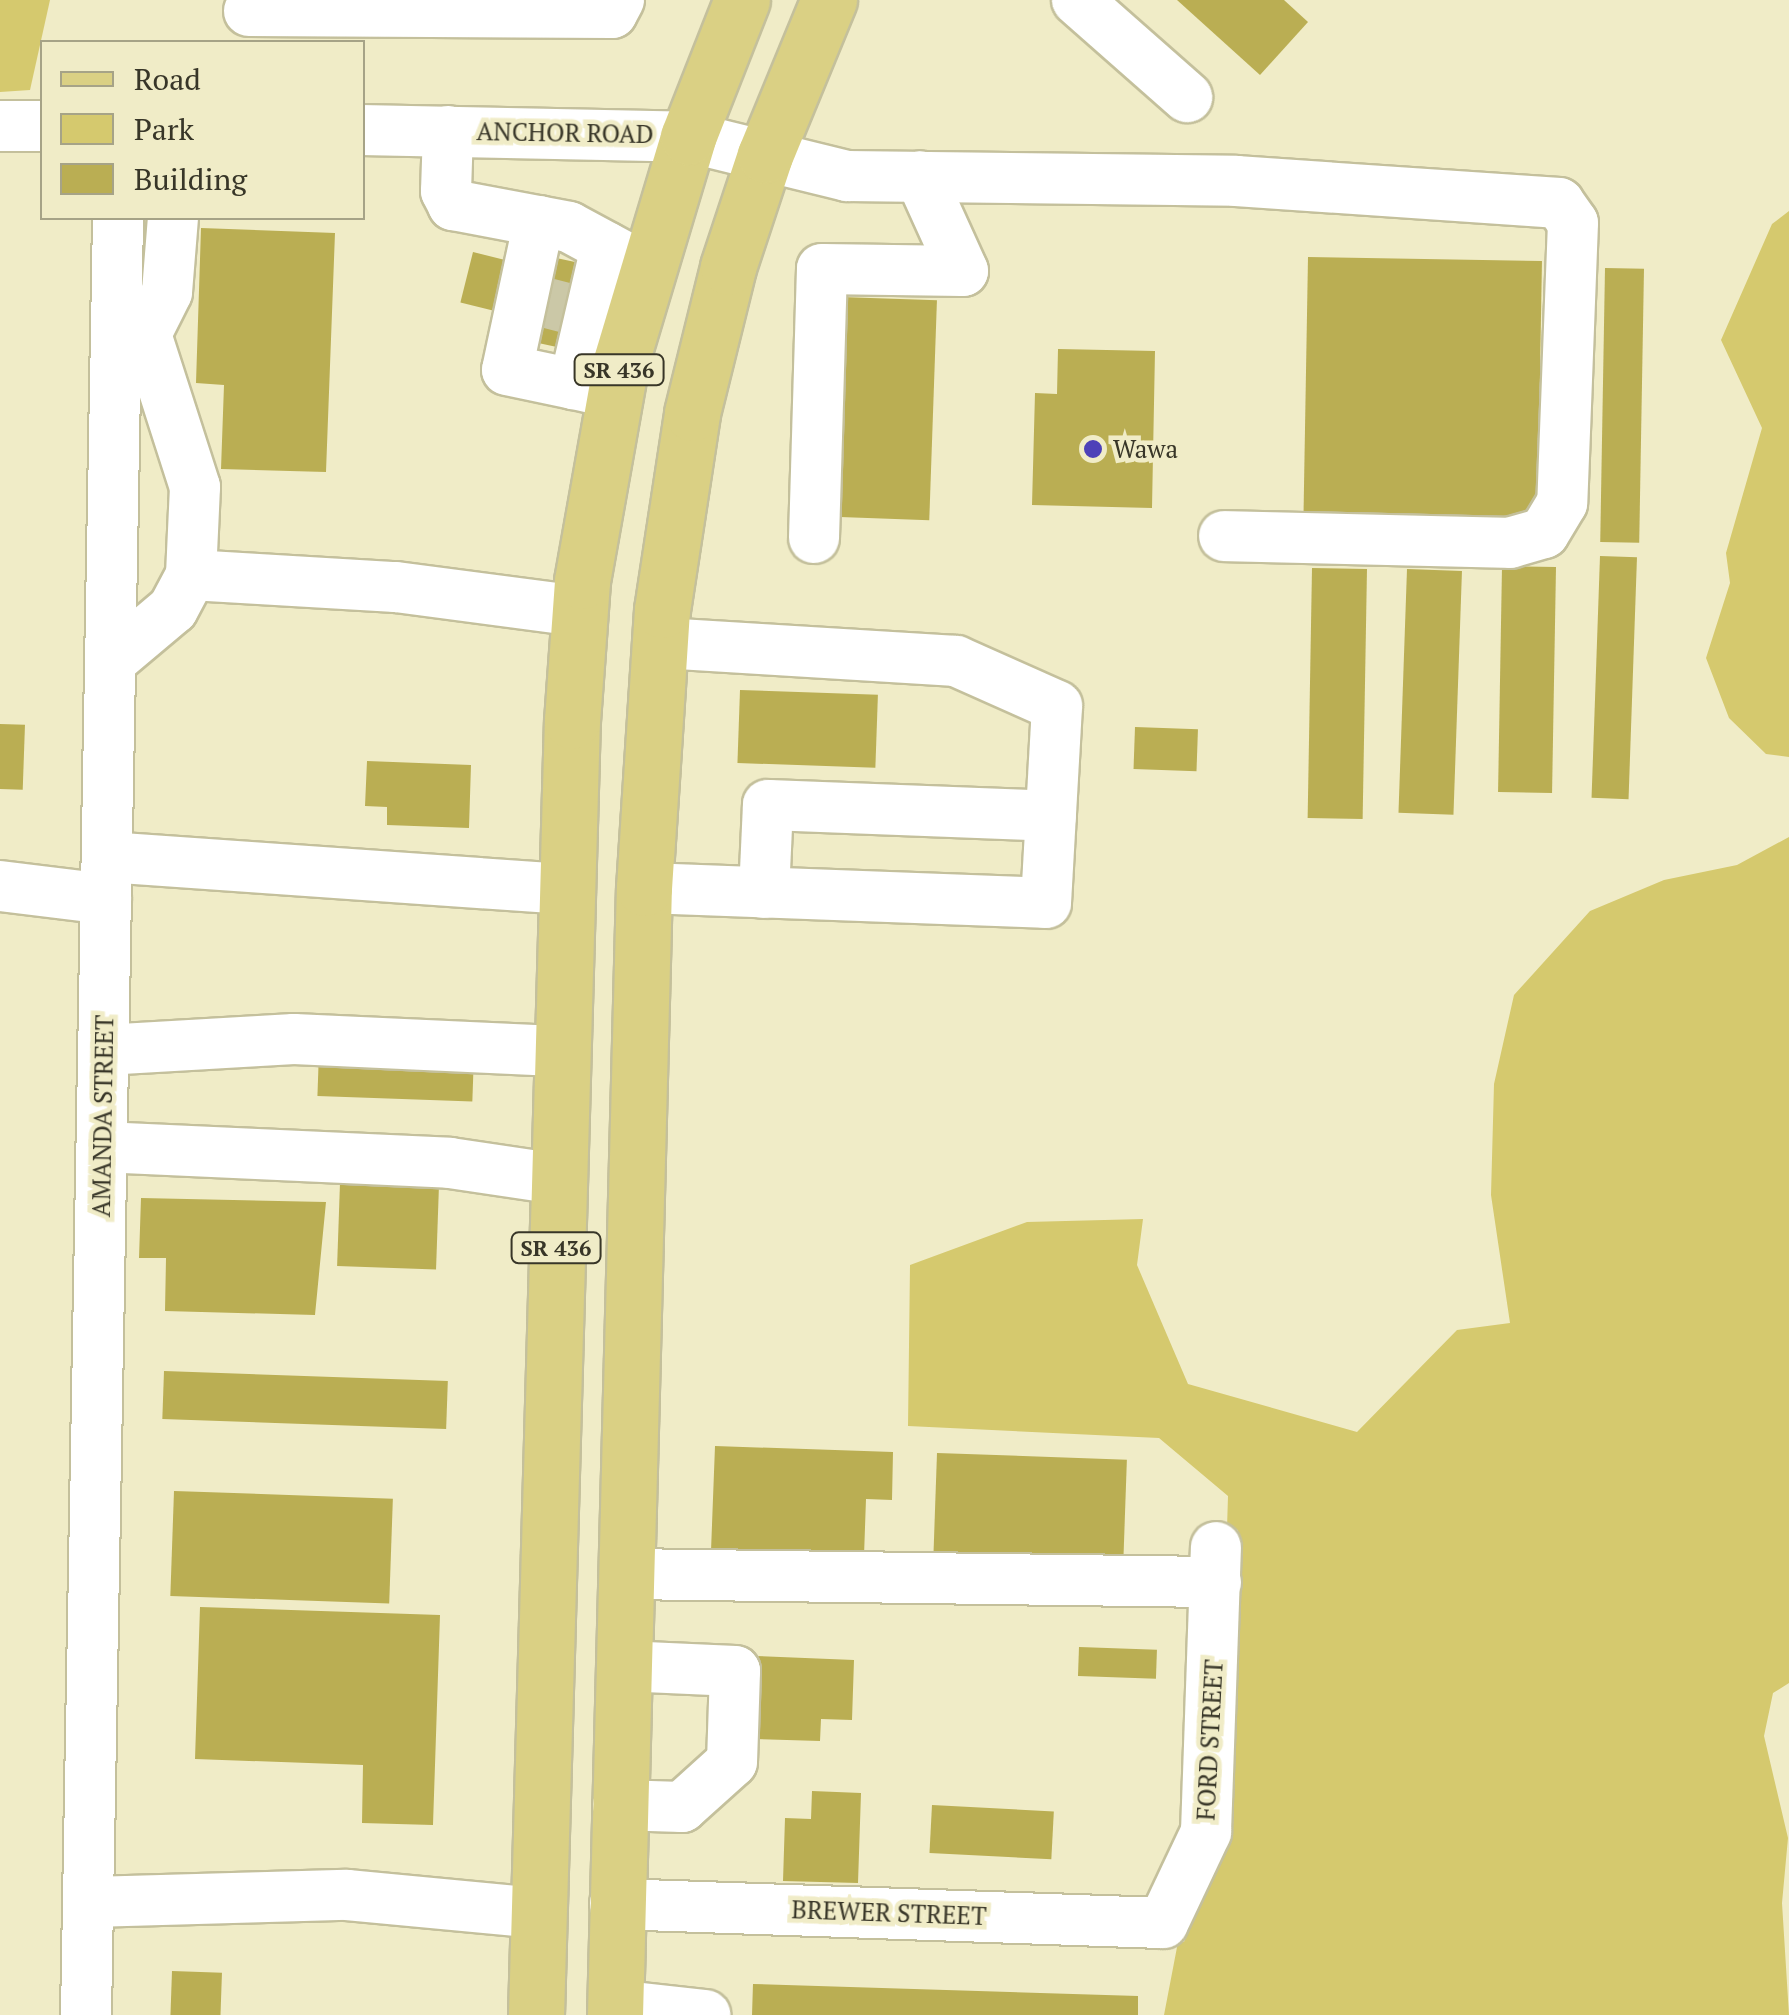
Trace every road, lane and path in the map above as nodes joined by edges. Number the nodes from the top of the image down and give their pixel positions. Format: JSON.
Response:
{"nodes":[{"id":1,"x":619,"y":0,"type":"edge"},
{"id":2,"x":742,"y":0,"type":"edge"},
{"id":3,"x":829,"y":0,"type":"edge"},
{"id":4,"x":1076,"y":0,"type":"edge"},
{"id":5,"x":249,"y":18,"type":"edge"},
{"id":6,"x":1187,"y":97,"type":"dead end"},
{"id":7,"x":0,"y":126,"type":"edge"},
{"id":8,"x":40,"y":126,"type":"edge"},
{"id":9,"x":365,"y":130,"type":"edge"},
{"id":10,"x":448,"y":131,"type":"junction"},
{"id":11,"x":688,"y":137,"type":"junction"},
{"id":12,"x":764,"y":155,"type":"junction"},
{"id":13,"x":920,"y":176,"type":"junction"},
{"id":14,"x":118,"y":220,"type":"edge"},
{"id":15,"x":173,"y":220,"type":"edge"},
{"id":16,"x":538,"y":222,"type":"junction"},
{"id":17,"x":627,"y":258,"type":"junction"},
{"id":18,"x":131,"y":321,"type":"junction"},
{"id":19,"x":594,"y":389,"type":"junction"},
{"id":20,"x":1224,"y":536,"type":"dead end"},
{"id":21,"x":814,"y":538,"type":"dead end"},
{"id":22,"x":191,"y":575,"type":"junction"},
{"id":23,"x":579,"y":611,"type":"junction"},
{"id":24,"x":659,"y":643,"type":"junction"},
{"id":25,"x":110,"y":662,"type":"junction"},
{"id":26,"x":572,"y":721,"type":"junction"},
{"id":27,"x":1051,"y":816,"type":"junction"},
{"id":28,"x":106,"y":878,"type":"junction"},
{"id":29,"x":0,"y":886,"type":"edge"},
{"id":30,"x":644,"y":888,"type":"junction"},
{"id":31,"x":566,"y":889,"type":"junction"},
{"id":32,"x":764,"y":893,"type":"junction"},
{"id":33,"x":104,"y":1050,"type":"junction"},
{"id":34,"x":562,"y":1051,"type":"junction"},
{"id":35,"x":641,"y":1068,"type":"junction"},
{"id":36,"x":102,"y":1147,"type":"junction"},
{"id":37,"x":558,"y":1179,"type":"junction"},
{"id":38,"x":626,"y":1574,"type":"junction"},
{"id":39,"x":623,"y":1666,"type":"junction"},
{"id":40,"x":618,"y":1805,"type":"junction"},
{"id":41,"x":91,"y":1902,"type":"junction"},
{"id":42,"x":615,"y":1904,"type":"junction"},
{"id":43,"x":536,"y":1914,"type":"junction"},
{"id":44,"x":1163,"y":1923,"type":"joint"},
{"id":45,"x":615,"y":2010,"type":"edge"},
{"id":46,"x":86,"y":2015,"type":"edge"},
{"id":47,"x":536,"y":2015,"type":"edge"},
{"id":48,"x":706,"y":2015,"type":"edge"}],
"edges":[{"from":1,"to":5,"type":"street"},
{"from":2,"to":11,"type":"main road","number":"SR 436"},
{"from":3,"to":12,"type":"main road","number":"SR 436"},
{"from":4,"to":6,"type":"street"},
{"from":7,"to":8,"type":"street"},
{"from":9,"to":10,"type":"street","name":"ANCHOR ROAD"},
{"from":10,"to":11,"type":"street","name":"ANCHOR ROAD"},
{"from":10,"to":16,"type":"street"},
{"from":11,"to":12,"type":"street","name":"ANCHOR ROAD"},
{"from":11,"to":17,"type":"main road","number":"SR 436"},
{"from":12,"to":13,"type":"street","name":"ANCHOR ROAD"},
{"from":12,"to":24,"type":"main road","number":"SR 436"},
{"from":13,"to":20,"type":"street","name":"ANCHOR ROAD"},
{"from":13,"to":21,"type":"street"},
{"from":14,"to":18,"type":"street","name":"AMANDA STREET"},
{"from":15,"to":18,"type":"street"},
{"from":16,"to":17,"type":"street"},
{"from":16,"to":19,"type":"street"},
{"from":17,"to":19,"type":"main road","number":"SR 436"},
{"from":17,"to":19,"type":"street"},
{"from":18,"to":22,"type":"street"},
{"from":18,"to":25,"type":"street","name":"AMANDA STREET"},
{"from":19,"to":23,"type":"main road","number":"SR 436"},
{"from":22,"to":23,"type":"street"},
{"from":22,"to":25,"type":"street"},
{"from":23,"to":26,"type":"main road","number":"SR 436"},
{"from":24,"to":27,"type":"street"},
{"from":24,"to":30,"type":"main road","number":"SR 436"},
{"from":25,"to":28,"type":"street","name":"AMANDA STREET"},
{"from":26,"to":30,"type":"main road"},
{"from":26,"to":31,"type":"main road","number":"SR 436"},
{"from":27,"to":32,"type":"street"},
{"from":27,"to":32,"type":"street"},
{"from":28,"to":29,"type":"street"},
{"from":28,"to":31,"type":"street"},
{"from":28,"to":33,"type":"street","name":"AMANDA STREET"},
{"from":30,"to":32,"type":"street"},
{"from":30,"to":35,"type":"main road","number":"SR 436"},
{"from":31,"to":34,"type":"main road","number":"SR 436"},
{"from":31,"to":35,"type":"main road"},
{"from":33,"to":34,"type":"street"},
{"from":33,"to":36,"type":"street","name":"AMANDA STREET"},
{"from":34,"to":37,"type":"main road","number":"SR 436"},
{"from":35,"to":38,"type":"main road","number":"SR 436"},
{"from":36,"to":37,"type":"street"},
{"from":36,"to":41,"type":"street","name":"AMANDA STREET"},
{"from":37,"to":43,"type":"main road","number":"SR 436"},
{"from":38,"to":39,"type":"main road","number":"SR 436"},
{"from":38,"to":44,"type":"street","name":"FORD STREET"},
{"from":39,"to":40,"type":"main road","number":"SR 436"},
{"from":39,"to":40,"type":"street"},
{"from":40,"to":42,"type":"main road","number":"SR 436"},
{"from":41,"to":43,"type":"street"},
{"from":41,"to":46,"type":"street","name":"AMANDA STREET"},
{"from":42,"to":44,"type":"street","name":"BREWER STREET"},
{"from":42,"to":45,"type":"main road","number":"SR 436"},
{"from":43,"to":47,"type":"main road","number":"SR 436"},
{"from":45,"to":48,"type":"street"}]}
